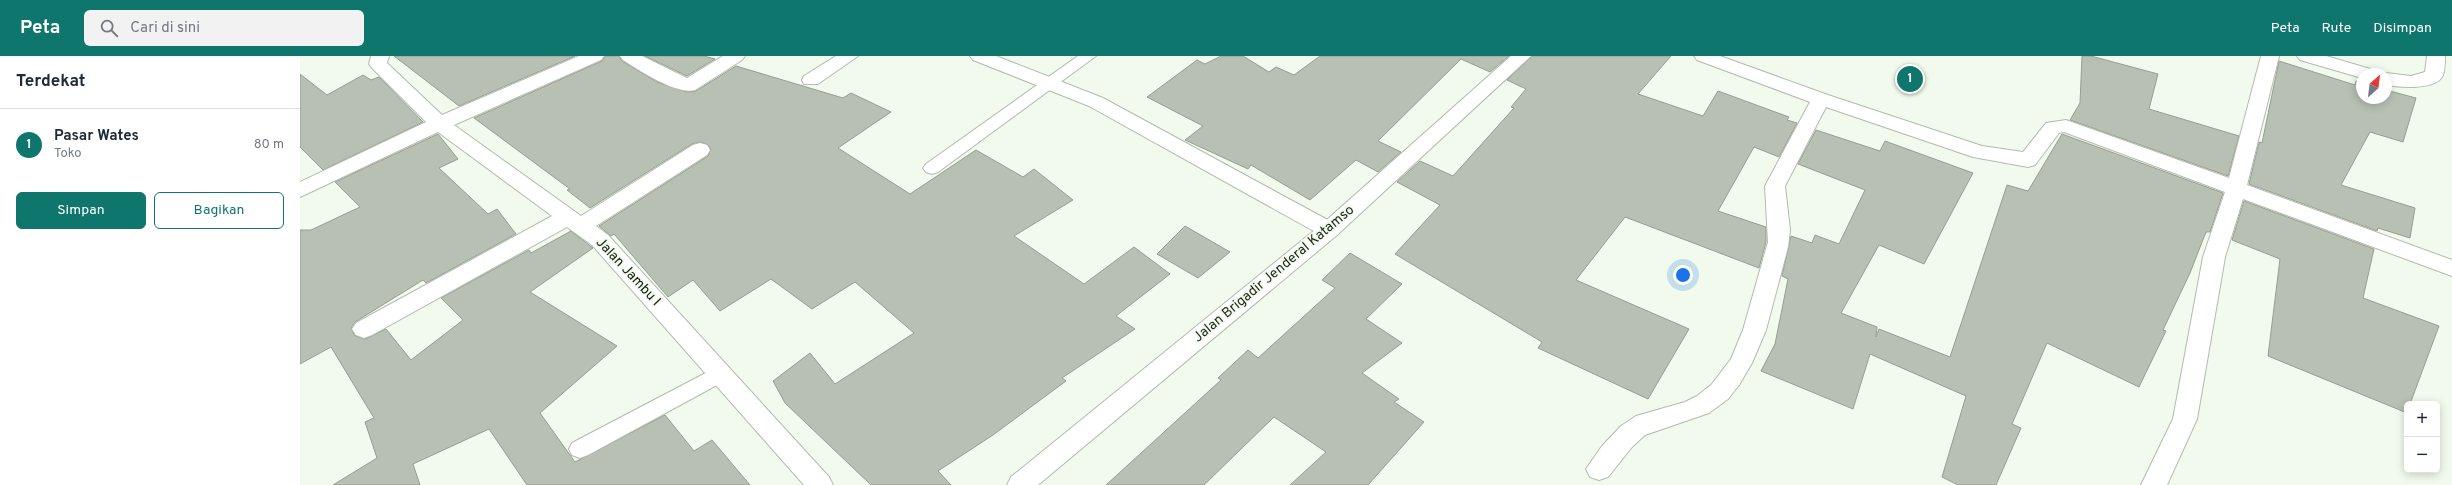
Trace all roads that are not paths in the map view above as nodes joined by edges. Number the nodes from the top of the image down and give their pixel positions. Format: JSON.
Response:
{"nodes":[{"id":1,"x":380,"y":56,"type":"edge"},
{"id":2,"x":595,"y":56,"type":"edge"},
{"id":3,"x":628,"y":56,"type":"edge"},
{"id":4,"x":736,"y":56,"type":"edge"},
{"id":5,"x":848,"y":56,"type":"edge"},
{"id":6,"x":978,"y":56,"type":"edge"},
{"id":7,"x":1088,"y":56,"type":"edge"},
{"id":8,"x":1522,"y":56,"type":"edge"},
{"id":9,"x":1703,"y":56,"type":"edge"},
{"id":10,"x":2270,"y":56,"type":"edge"},
{"id":11,"x":2306,"y":56,"type":"edge"},
{"id":12,"x":2436,"y":56,"type":"edge"},
{"id":13,"x":2356,"y":71,"type":"edge"},
{"id":14,"x":811,"y":80,"type":"dead end"},
{"id":15,"x":2392,"y":80,"type":"edge"},
{"id":16,"x":1053,"y":83,"type":"junction"},
{"id":17,"x":1821,"y":99,"type":"junction"},
{"id":18,"x":439,"y":124,"type":"junction"},
{"id":19,"x":700,"y":150,"type":"dead end"},
{"id":20,"x":932,"y":168,"type":"dead end"},
{"id":21,"x":2236,"y":189,"type":"junction"},
{"id":22,"x":300,"y":190,"type":"edge"},
{"id":23,"x":574,"y":222,"type":"junction"},
{"id":24,"x":1329,"y":230,"type":"junction"},
{"id":25,"x":2452,"y":268,"type":"edge"},
{"id":26,"x":364,"y":329,"type":"dead end"},
{"id":27,"x":721,"y":374,"type":"junction"},
{"id":28,"x":580,"y":449,"type":"dead end"},
{"id":29,"x":1599,"y":469,"type":"dead end"},
{"id":30,"x":820,"y":485,"type":"edge"},
{"id":31,"x":1020,"y":485,"type":"edge"},
{"id":32,"x":2154,"y":485,"type":"edge"}],
"edges":[{"from":1,"to":18,"type":"street","name":"Jalan Jambu I"},
{"from":2,"to":18,"type":"street"},
{"from":3,"to":4,"type":"street"},
{"from":5,"to":14,"type":"street"},
{"from":6,"to":16,"type":"street"},
{"from":7,"to":16,"type":"lane"},
{"from":8,"to":24,"type":"street","name":"Jalan Brigadir Jenderal Katamso"},
{"from":9,"to":17,"type":"street"},
{"from":10,"to":21,"type":"street"},
{"from":11,"to":13,"type":"street"},
{"from":12,"to":15,"type":"street"},
{"from":16,"to":20,"type":"lane"},
{"from":16,"to":24,"type":"street"},
{"from":17,"to":21,"type":"street"},
{"from":17,"to":29,"type":"street"},
{"from":18,"to":22,"type":"street"},
{"from":18,"to":23,"type":"street","name":"Jalan Jambu I"},
{"from":19,"to":23,"type":"street"},
{"from":21,"to":25,"type":"street"},
{"from":21,"to":32,"type":"street"},
{"from":23,"to":26,"type":"street"},
{"from":23,"to":27,"type":"street","name":"Jalan Jambu I"},
{"from":24,"to":31,"type":"street","name":"Jalan Brigadir Jenderal Katamso"},
{"from":27,"to":28,"type":"lane"},
{"from":27,"to":30,"type":"street","name":"Jalan Jambu I"}]}
